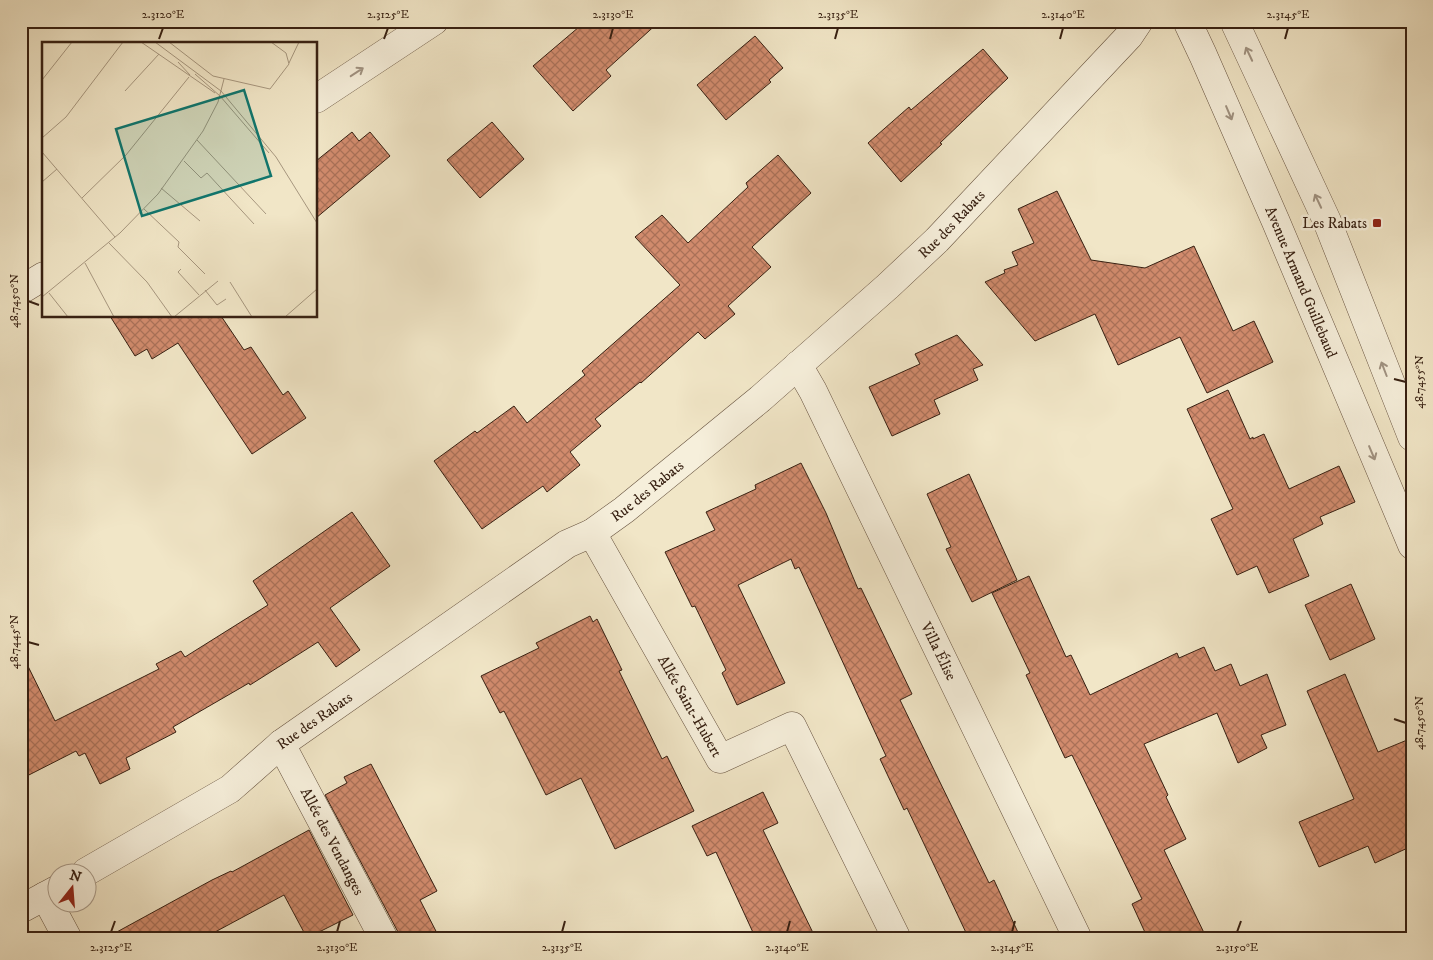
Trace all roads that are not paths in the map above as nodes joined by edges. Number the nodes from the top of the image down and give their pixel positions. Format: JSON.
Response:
{"nodes":[{"id":1,"x":434,"y":21,"type":"edge"},
{"id":2,"x":1139,"y":21,"type":"edge"},
{"id":3,"x":1187,"y":21,"type":"edge"},
{"id":4,"x":1234,"y":21,"type":"edge"},
{"id":5,"x":318,"y":98,"type":"edge"},
{"id":6,"x":42,"y":277,"type":"edge"},
{"id":7,"x":21,"y":290,"type":"edge"},
{"id":8,"x":798,"y":365,"type":"junction"},
{"id":9,"x":1412,"y":437,"type":"edge"},
{"id":10,"x":592,"y":533,"type":"junction"},
{"id":11,"x":1412,"y":546,"type":"edge"},
{"id":12,"x":281,"y":744,"type":"junction"},
{"id":13,"x":98,"y":865,"type":"edge"},
{"id":14,"x":41,"y":898,"type":"edge"},
{"id":15,"x":68,"y":939,"type":"edge"},
{"id":16,"x":384,"y":939,"type":"edge"},
{"id":17,"x":897,"y":939,"type":"edge"},
{"id":18,"x":1078,"y":939,"type":"edge"}],
"edges":[{"from":5,"to":1,"type":"street","one_way":true},
{"from":2,"to":8,"type":"street","name":"Rue des Rabats"},
{"from":3,"to":11,"type":"street","name":"Avenue Armand Guillebaud","one_way":true},
{"from":9,"to":4,"type":"street","one_way":true},
{"from":6,"to":7,"type":"street"},
{"from":8,"to":10,"type":"street","name":"Rue des Rabats"},
{"from":8,"to":18,"type":"street","name":"Villa Élise"},
{"from":10,"to":12,"type":"street","name":"Rue des Rabats"},
{"from":10,"to":17,"type":"street","name":"Allée Saint-Hubert"},
{"from":12,"to":13,"type":"street","name":"Rue des Rabats"},
{"from":12,"to":16,"type":"street","name":"Allée des Vendanges"},
{"from":14,"to":15,"type":"street"}]}
